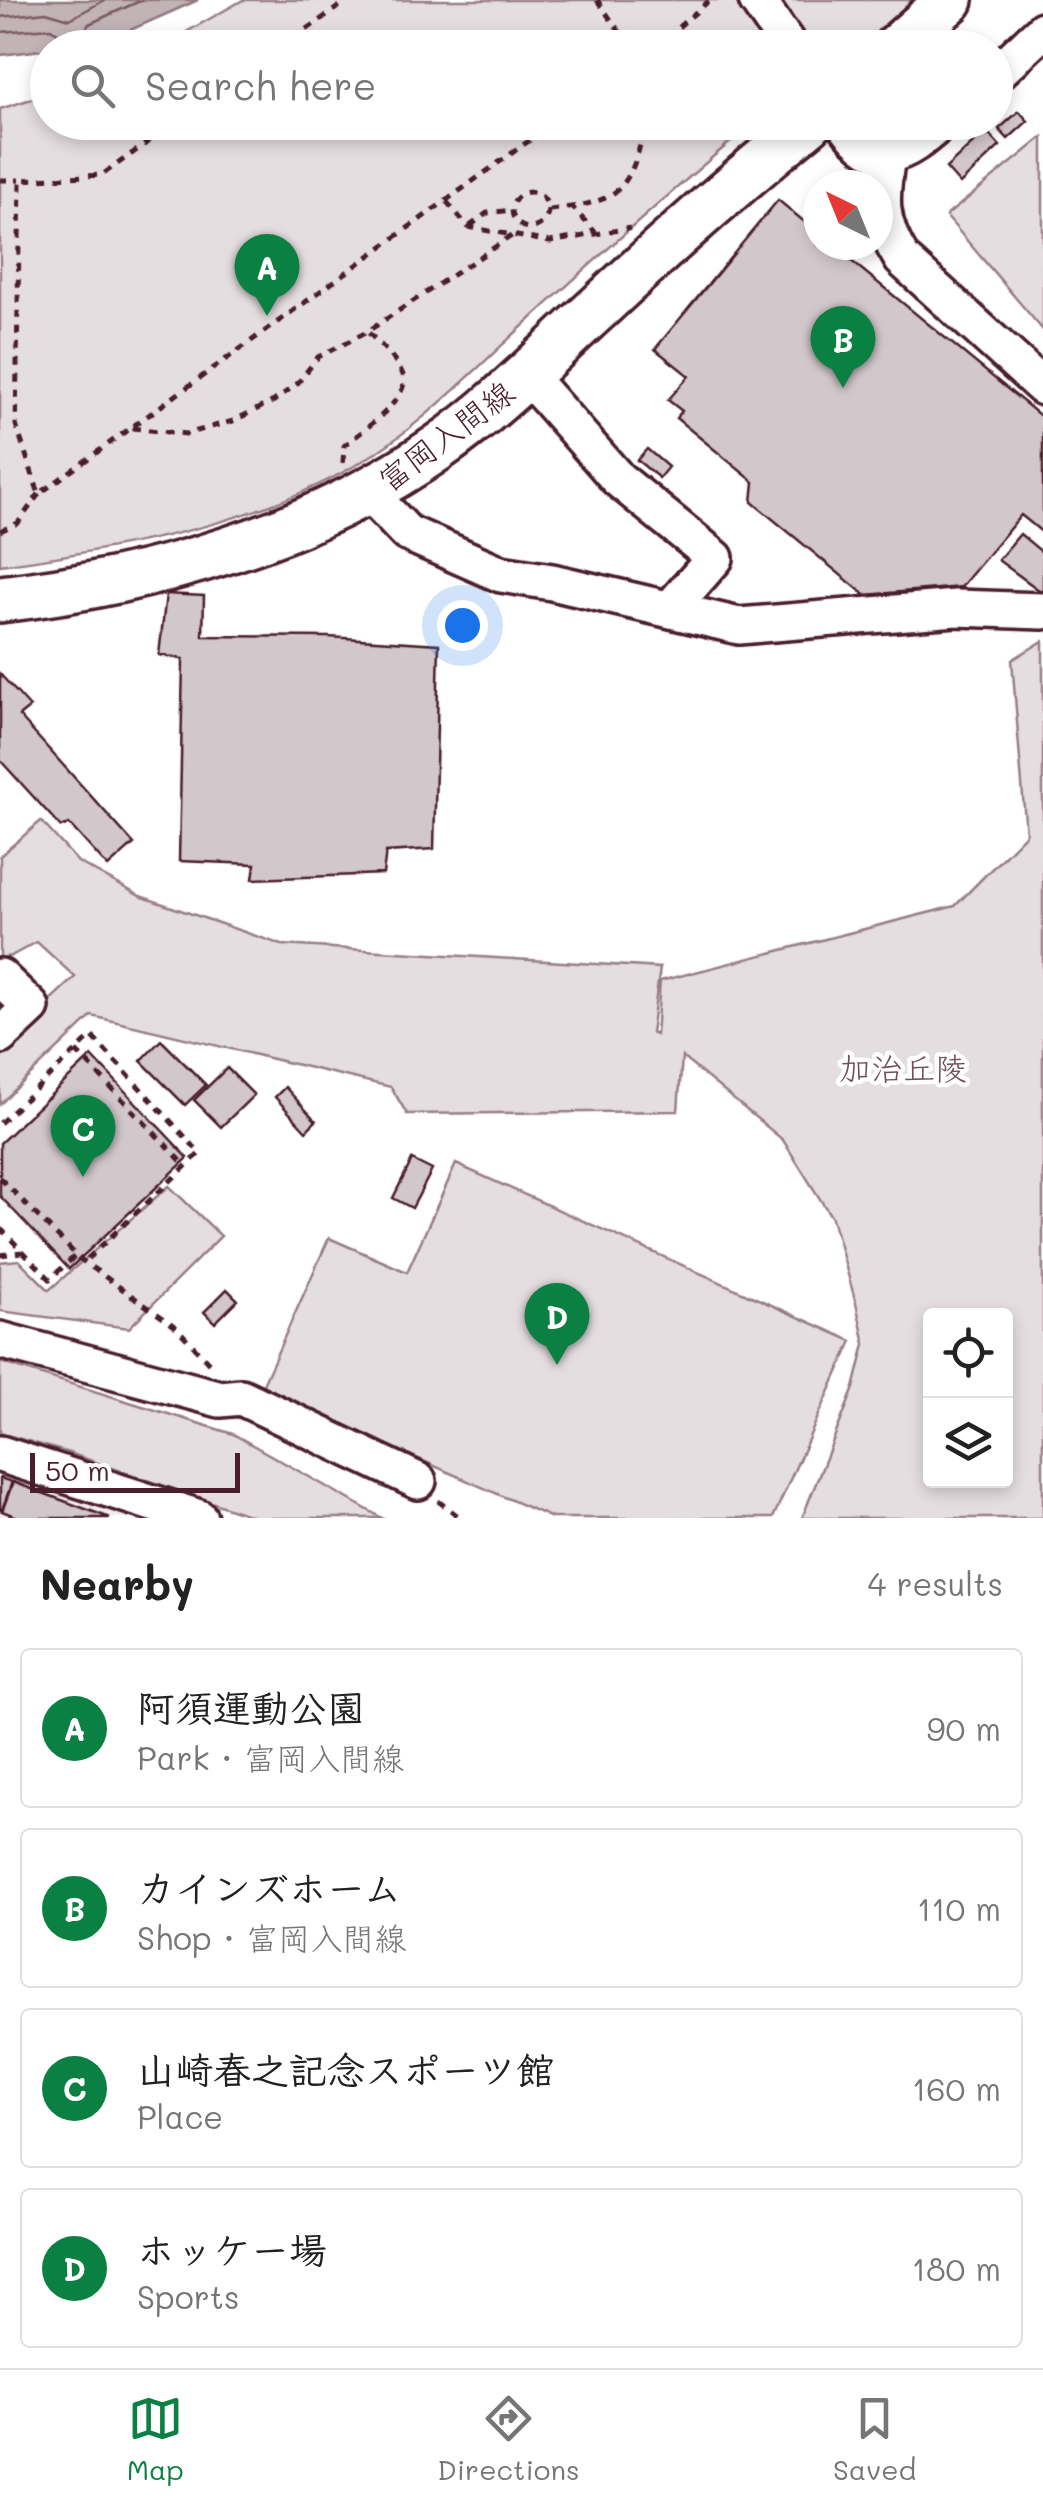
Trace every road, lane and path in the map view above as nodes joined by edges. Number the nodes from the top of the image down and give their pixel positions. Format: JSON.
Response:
{"nodes":[{"id":1,"x":348,"y":0,"type":"edge"},
{"id":2,"x":597,"y":0,"type":"edge"},
{"id":3,"x":710,"y":0,"type":"edge"},
{"id":4,"x":757,"y":0,"type":"edge"},
{"id":5,"x":950,"y":0,"type":"edge"},
{"id":6,"x":306,"y":30,"type":"edge"},
{"id":7,"x":618,"y":30,"type":"edge"},
{"id":8,"x":675,"y":30,"type":"edge"},
{"id":9,"x":778,"y":30,"type":"edge"},
{"id":10,"x":916,"y":30,"type":"edge"},
{"id":11,"x":1043,"y":30,"type":"edge"},
{"id":12,"x":1013,"y":58,"type":"edge"},
{"id":13,"x":151,"y":140,"type":"edge"},
{"id":14,"x":531,"y":140,"type":"edge"},
{"id":15,"x":641,"y":140,"type":"edge"},
{"id":16,"x":788,"y":140,"type":"edge"},
{"id":17,"x":861,"y":140,"type":"edge"},
{"id":18,"x":920,"y":140,"type":"edge"},
{"id":19,"x":887,"y":156,"type":"junction"},
{"id":20,"x":0,"y":180,"type":"edge"},
{"id":21,"x":20,"y":180,"type":"junction"},
{"id":22,"x":447,"y":202,"type":"junction"},
{"id":23,"x":572,"y":207,"type":"junction"},
{"id":24,"x":512,"y":210,"type":"junction"},
{"id":25,"x":548,"y":211,"type":"junction"},
{"id":26,"x":468,"y":228,"type":"junction"},
{"id":27,"x":530,"y":228,"type":"junction"},
{"id":28,"x":630,"y":228,"type":"dead end"},
{"id":29,"x":597,"y":234,"type":"junction"},
{"id":30,"x":513,"y":235,"type":"junction"},
{"id":31,"x":529,"y":238,"type":"junction"},
{"id":32,"x":367,"y":331,"type":"junction"},
{"id":33,"x":526,"y":374,"type":"junction"},
{"id":34,"x":1043,"y":386,"type":"edge"},
{"id":35,"x":132,"y":428,"type":"junction"},
{"id":36,"x":39,"y":494,"type":"junction"},
{"id":37,"x":354,"y":500,"type":"junction"},
{"id":38,"x":0,"y":531,"type":"edge"},
{"id":39,"x":0,"y":599,"type":"edge"},
{"id":40,"x":670,"y":609,"type":"junction"},
{"id":41,"x":1043,"y":610,"type":"edge"},
{"id":42,"x":0,"y":976,"type":"edge"},
{"id":43,"x":0,"y":1036,"type":"edge"},
{"id":44,"x":76,"y":1051,"type":"junction"},
{"id":45,"x":0,"y":1123,"type":"edge"},
{"id":46,"x":186,"y":1166,"type":"junction"},
{"id":47,"x":0,"y":1178,"type":"edge"},
{"id":48,"x":0,"y":1228,"type":"edge"},
{"id":49,"x":24,"y":1252,"type":"junction"},
{"id":50,"x":76,"y":1254,"type":"junction"},
{"id":51,"x":0,"y":1255,"type":"edge"},
{"id":52,"x":84,"y":1262,"type":"junction"},
{"id":53,"x":176,"y":1327,"type":"dead end"},
{"id":54,"x":0,"y":1340,"type":"edge"},
{"id":55,"x":0,"y":1454,"type":"edge"},
{"id":56,"x":418,"y":1481,"type":"dead end"},
{"id":57,"x":199,"y":1518,"type":"edge"}],
"edges":[{"from":1,"to":6,"type":"path"},
{"from":2,"to":7,"type":"path"},
{"from":3,"to":8,"type":"path"},
{"from":4,"to":9,"type":"street"},
{"from":5,"to":10,"type":"main road"},
{"from":11,"to":12,"type":"street"},
{"from":13,"to":21,"type":"path"},
{"from":14,"to":22,"type":"path"},
{"from":15,"to":23,"type":"path"},
{"from":16,"to":33,"type":"main road","name":"富岡入間線"},
{"from":17,"to":19,"type":"street"},
{"from":18,"to":19,"type":"street"},
{"from":19,"to":34,"type":"street"},
{"from":20,"to":21,"type":"path"},
{"from":21,"to":36,"type":"path"},
{"from":22,"to":26,"type":"path"},
{"from":22,"to":35,"type":"path"},
{"from":23,"to":25,"type":"path"},
{"from":23,"to":29,"type":"path"},
{"from":24,"to":25,"type":"path"},
{"from":24,"to":26,"type":"path"},
{"from":24,"to":27,"type":"path"},
{"from":25,"to":27,"type":"path"},
{"from":26,"to":30,"type":"path"},
{"from":27,"to":31,"type":"path"},
{"from":28,"to":29,"type":"path"},
{"from":29,"to":31,"type":"path"},
{"from":30,"to":31,"type":"path"},
{"from":30,"to":32,"type":"path"},
{"from":32,"to":35,"type":"path"},
{"from":32,"to":37,"type":"path"},
{"from":33,"to":37,"type":"main road","name":"富岡入間線"},
{"from":33,"to":40,"type":"street"},
{"from":35,"to":36,"type":"path"},
{"from":36,"to":38,"type":"path"},
{"from":37,"to":39,"type":"main road","name":"富岡入間線"},
{"from":37,"to":40,"type":"street"},
{"from":40,"to":41,"type":"street"},
{"from":42,"to":43,"type":"street"},
{"from":44,"to":45,"type":"path"},
{"from":44,"to":46,"type":"path"},
{"from":44,"to":46,"type":"path"},
{"from":46,"to":52,"type":"path"},
{"from":47,"to":50,"type":"path"},
{"from":48,"to":49,"type":"path"},
{"from":49,"to":50,"type":"path"},
{"from":49,"to":51,"type":"path"},
{"from":50,"to":52,"type":"path"},
{"from":52,"to":53,"type":"path"},
{"from":54,"to":56,"type":"street"},
{"from":55,"to":57,"type":"street"}]}
